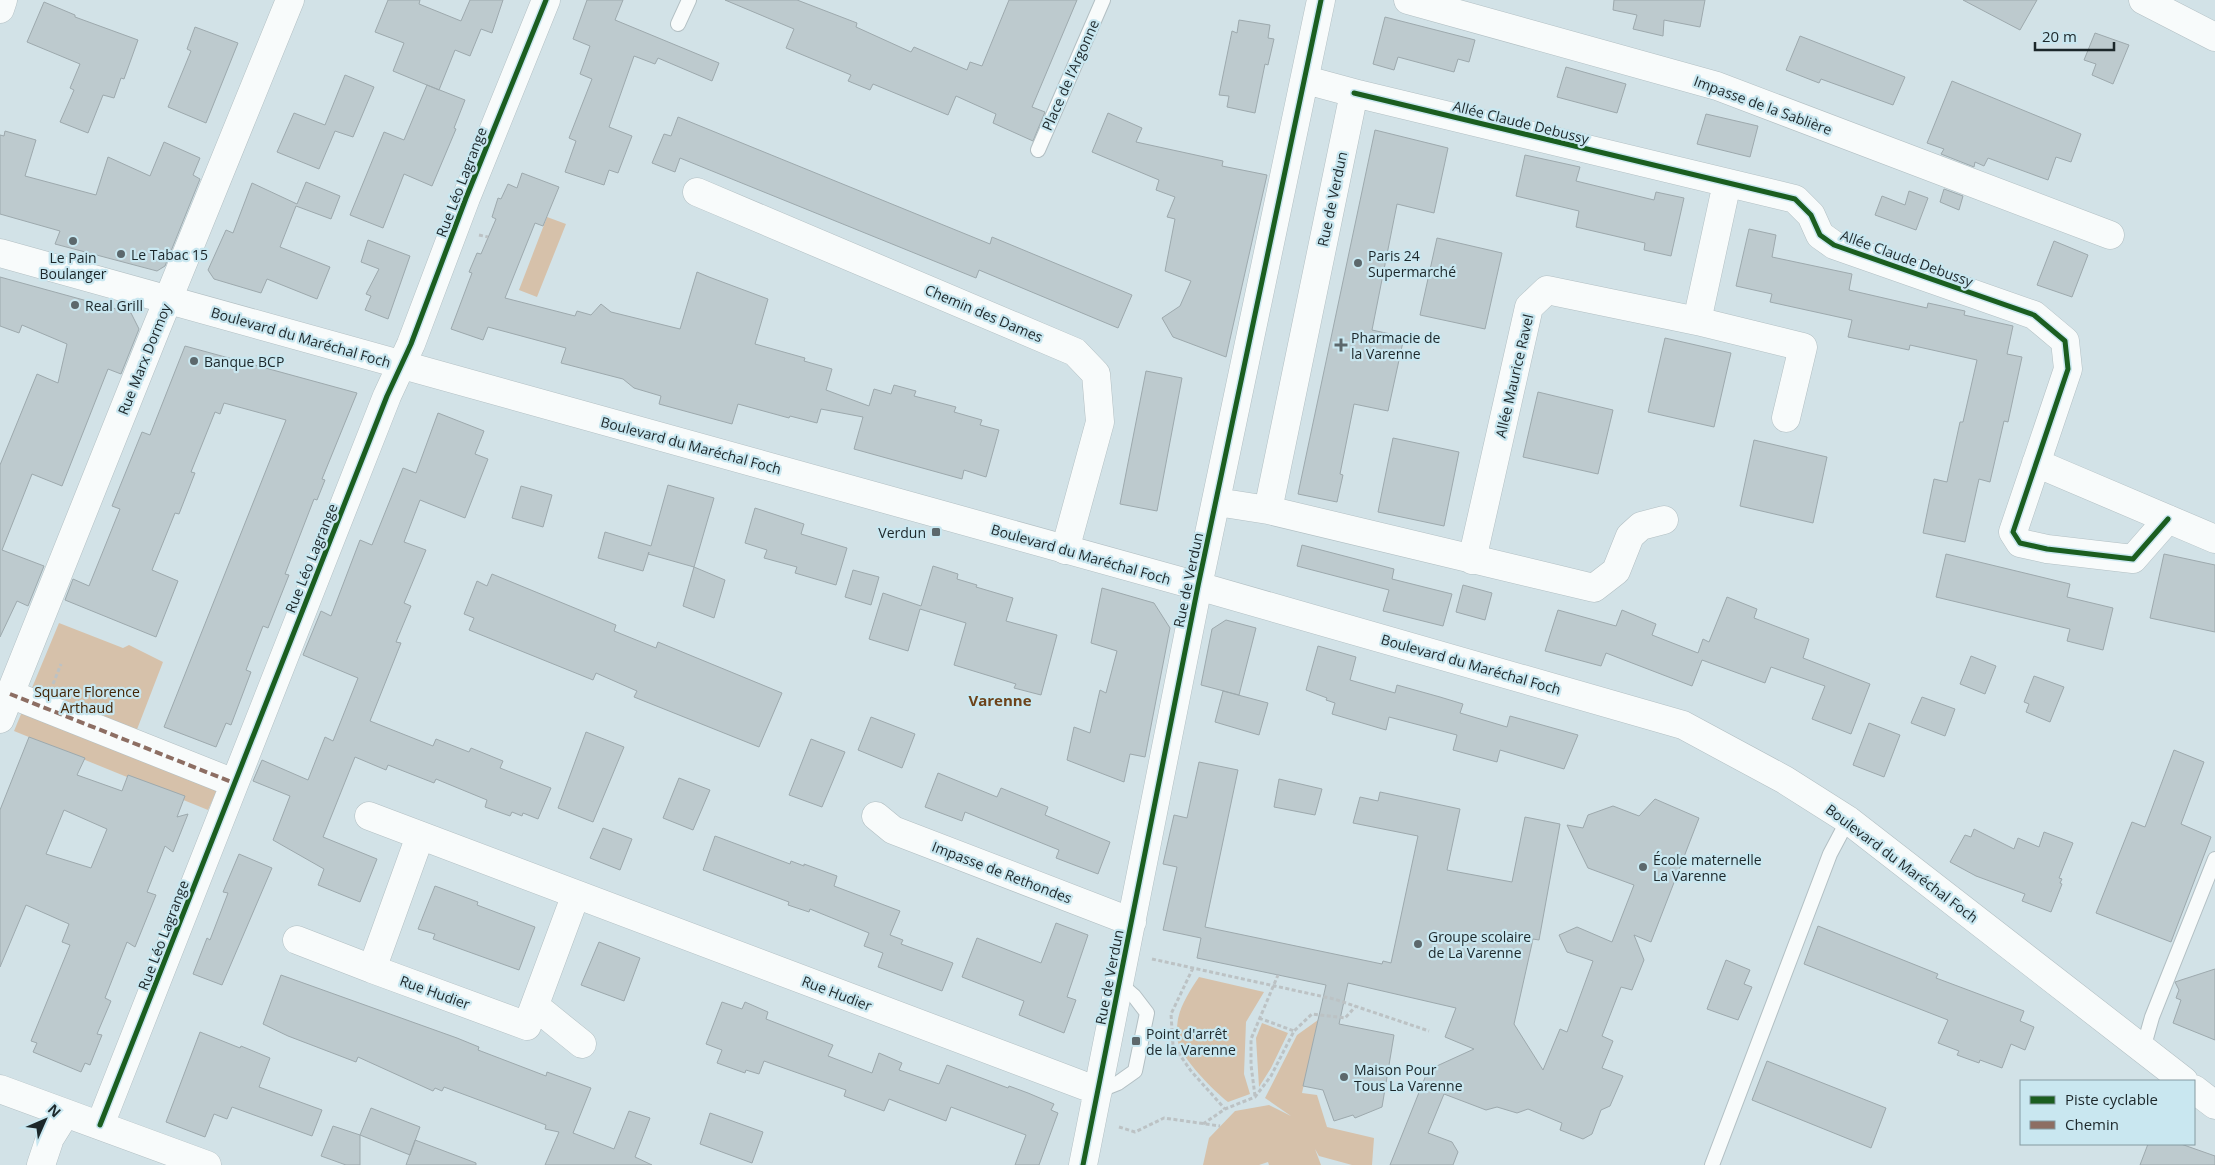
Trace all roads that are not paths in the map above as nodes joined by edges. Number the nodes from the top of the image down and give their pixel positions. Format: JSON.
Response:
{"nodes":[{"id":1,"x":3,"y":0,"type":"edge"},
{"id":2,"x":290,"y":0,"type":"edge"},
{"id":3,"x":546,"y":0,"type":"edge"},
{"id":4,"x":689,"y":0,"type":"edge"},
{"id":5,"x":1104,"y":0,"type":"edge"},
{"id":6,"x":1321,"y":0,"type":"edge"},
{"id":7,"x":1408,"y":0,"type":"edge"},
{"id":8,"x":2143,"y":0,"type":"edge"},
{"id":9,"x":0,"y":9,"type":"edge"},
{"id":10,"x":678,"y":24,"type":"dead end"},
{"id":11,"x":2215,"y":37,"type":"edge"},
{"id":12,"x":1306,"y":80,"type":"junction"},
{"id":13,"x":1354,"y":93,"type":"junction"},
{"id":14,"x":1038,"y":150,"type":"dead end"},
{"id":15,"x":1727,"y":184,"type":"junction"},
{"id":16,"x":697,"y":192,"type":"dead end"},
{"id":17,"x":2110,"y":235,"type":"dead end"},
{"id":18,"x":0,"y":253,"type":"edge"},
{"id":19,"x":167,"y":301,"type":"junction"},
{"id":20,"x":1697,"y":322,"type":"junction"},
{"id":21,"x":400,"y":365,"type":"junction"},
{"id":22,"x":1786,"y":418,"type":"dead end"},
{"id":23,"x":2036,"y":463,"type":"junction"},
{"id":24,"x":1217,"y":502,"type":"junction"},
{"id":25,"x":1268,"y":510,"type":"junction"},
{"id":26,"x":1664,"y":520,"type":"dead end"},
{"id":27,"x":2168,"y":520,"type":"junction"},
{"id":28,"x":2215,"y":539,"type":"edge"},
{"id":29,"x":1065,"y":550,"type":"junction"},
{"id":30,"x":1472,"y":560,"type":"junction"},
{"id":31,"x":1198,"y":586,"type":"junction"},
{"id":32,"x":10,"y":694,"type":"junction"},
{"id":33,"x":0,"y":719,"type":"edge"},
{"id":34,"x":234,"y":783,"type":"junction"},
{"id":35,"x":369,"y":816,"type":"dead end"},
{"id":36,"x":876,"y":816,"type":"dead end"},
{"id":37,"x":1848,"y":820,"type":"junction"},
{"id":38,"x":420,"y":836,"type":"junction"},
{"id":39,"x":2215,"y":859,"type":"edge"},
{"id":40,"x":576,"y":894,"type":"junction"},
{"id":41,"x":1132,"y":922,"type":"junction"},
{"id":42,"x":298,"y":940,"type":"dead end"},
{"id":43,"x":372,"y":969,"type":"junction"},
{"id":44,"x":535,"y":1006,"type":"junction"},
{"id":45,"x":582,"y":1044,"type":"dead end"},
{"id":46,"x":2143,"y":1049,"type":"junction"},
{"id":47,"x":2183,"y":1080,"type":"edge"},
{"id":48,"x":0,"y":1089,"type":"edge"},
{"id":49,"x":2195,"y":1090,"type":"edge"},
{"id":50,"x":1098,"y":1091,"type":"junction"},
{"id":51,"x":2215,"y":1105,"type":"edge"},
{"id":52,"x":65,"y":1114,"type":"junction"},
{"id":53,"x":100,"y":1125,"type":"junction"},
{"id":54,"x":42,"y":1165,"type":"edge"},
{"id":55,"x":207,"y":1165,"type":"edge"},
{"id":56,"x":1083,"y":1165,"type":"edge"},
{"id":57,"x":1712,"y":1165,"type":"edge"}],
"edges":[{"from":1,"to":9,"type":"street"},
{"from":2,"to":19,"type":"street","name":"Rue Marx Dormoy"},
{"from":3,"to":21,"type":"street","name":"Rue Léo Lagrange"},
{"from":4,"to":10,"type":"lane"},
{"from":5,"to":14,"type":"lane","name":"Place de l’Argonne"},
{"from":6,"to":12,"type":"street","name":"Rue de Verdun"},
{"from":7,"to":17,"type":"street","name":"Impasse de la Sablière"},
{"from":8,"to":11,"type":"street"},
{"from":12,"to":13,"type":"street"},
{"from":12,"to":24,"type":"street","name":"Rue de Verdun"},
{"from":13,"to":15,"type":"street","name":"Allée Claude Debussy"},
{"from":13,"to":25,"type":"street","name":"Rue de Verdun"},
{"from":15,"to":20,"type":"street"},
{"from":15,"to":23,"type":"street","name":"Allée Claude Debussy"},
{"from":16,"to":29,"type":"street","name":"Chemin des Dames"},
{"from":18,"to":19,"type":"street","name":"Boulevard du Maréchal Foch"},
{"from":19,"to":21,"type":"street","name":"Boulevard du Maréchal Foch"},
{"from":19,"to":32,"type":"street","name":"Rue Marx Dormoy"},
{"from":20,"to":22,"type":"street","name":"Allée Maurice Ravel"},
{"from":20,"to":30,"type":"street","name":"Allée Maurice Ravel"},
{"from":21,"to":29,"type":"street","name":"Boulevard du Maréchal Foch"},
{"from":21,"to":34,"type":"street","name":"Rue Léo Lagrange"},
{"from":23,"to":27,"type":"street"},
{"from":23,"to":27,"type":"street","name":"Allée Claude Debussy"},
{"from":24,"to":25,"type":"street"},
{"from":24,"to":31,"type":"street","name":"Rue de Verdun"},
{"from":25,"to":30,"type":"street"},
{"from":26,"to":30,"type":"street"},
{"from":27,"to":28,"type":"street"},
{"from":29,"to":31,"type":"street","name":"Boulevard du Maréchal Foch"},
{"from":31,"to":37,"type":"street","name":"Boulevard du Maréchal Foch"},
{"from":31,"to":41,"type":"street","name":"Rue de Verdun"},
{"from":32,"to":33,"type":"street","name":"Rue Marx Dormoy"},
{"from":32,"to":34,"type":"street"},
{"from":34,"to":53,"type":"street","name":"Rue Léo Lagrange"},
{"from":35,"to":38,"type":"street","name":"Rue Hudier"},
{"from":36,"to":41,"type":"street","name":"Impasse de Rethondes"},
{"from":37,"to":46,"type":"street","name":"Boulevard du Maréchal Foch"},
{"from":37,"to":57,"type":"lane"},
{"from":38,"to":40,"type":"street","name":"Rue Hudier"},
{"from":38,"to":43,"type":"street"},
{"from":39,"to":46,"type":"lane"},
{"from":40,"to":44,"type":"street","name":"Rue Hudier"},
{"from":40,"to":50,"type":"street","name":"Rue Hudier"},
{"from":41,"to":50,"type":"street","name":"Rue de Verdun"},
{"from":42,"to":43,"type":"street"},
{"from":43,"to":44,"type":"street","name":"Rue Hudier"},
{"from":44,"to":45,"type":"street"},
{"from":46,"to":47,"type":"street","name":"Boulevard du Maréchal Foch"},
{"from":48,"to":52,"type":"street"},
{"from":49,"to":51,"type":"street"},
{"from":50,"to":56,"type":"street","name":"Rue de Verdun"},
{"from":52,"to":53,"type":"street"},
{"from":52,"to":54,"type":"street"},
{"from":53,"to":55,"type":"street"}]}
